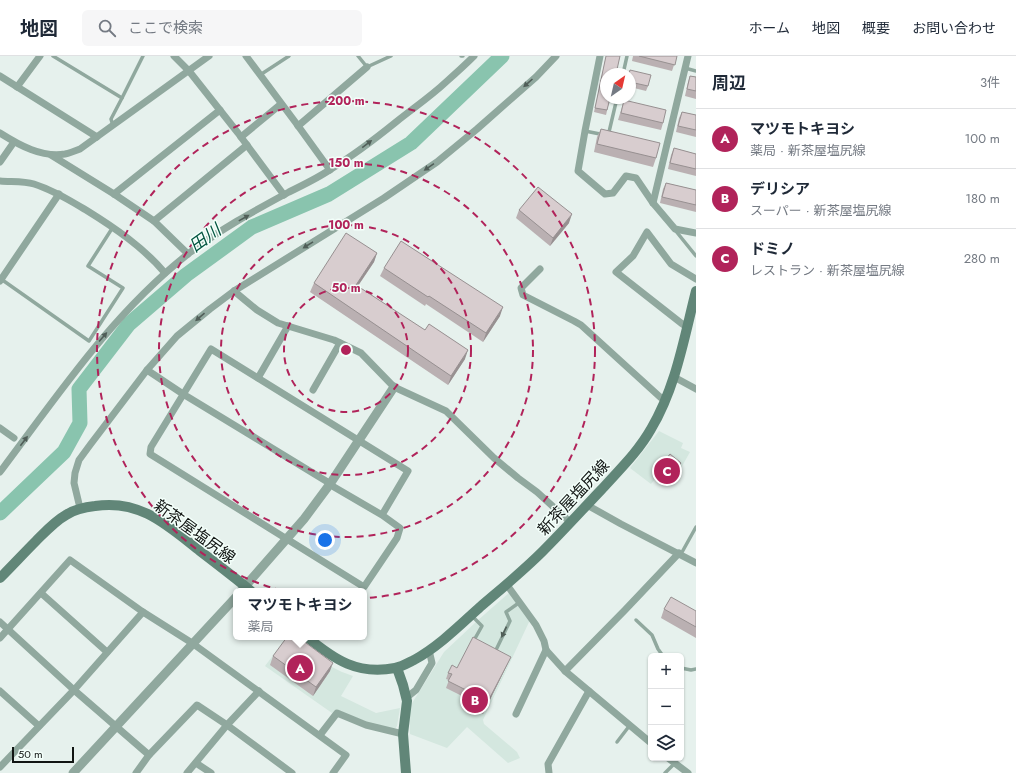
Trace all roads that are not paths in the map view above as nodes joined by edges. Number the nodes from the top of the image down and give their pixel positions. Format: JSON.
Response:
{"nodes":[{"id":1,"x":40,"y":56,"type":"edge"},
{"id":2,"x":53,"y":56,"type":"edge"},
{"id":3,"x":143,"y":56,"type":"edge"},
{"id":4,"x":174,"y":56,"type":"edge"},
{"id":5,"x":209,"y":56,"type":"edge"},
{"id":6,"x":246,"y":56,"type":"edge"},
{"id":7,"x":289,"y":56,"type":"edge"},
{"id":8,"x":358,"y":56,"type":"edge"},
{"id":9,"x":391,"y":56,"type":"edge"},
{"id":10,"x":474,"y":56,"type":"edge"},
{"id":11,"x":556,"y":56,"type":"edge"},
{"id":12,"x":600,"y":56,"type":"edge"},
{"id":13,"x":627,"y":56,"type":"edge"},
{"id":14,"x":688,"y":56,"type":"edge"},
{"id":15,"x":367,"y":67,"type":"junction"},
{"id":16,"x":624,"y":68,"type":"edge"},
{"id":17,"x":685,"y":68,"type":"junction"},
{"id":18,"x":189,"y":71,"type":"junction"},
{"id":19,"x":696,"y":71,"type":"edge"},
{"id":20,"x":260,"y":75,"type":"junction"},
{"id":21,"x":0,"y":76,"type":"edge"},
{"id":22,"x":17,"y":87,"type":"junction"},
{"id":23,"x":122,"y":98,"type":"junction"},
{"id":24,"x":281,"y":104,"type":"junction"},
{"id":25,"x":616,"y":104,"type":"edge"},
{"id":26,"x":220,"y":110,"type":"junction"},
{"id":27,"x":113,"y":126,"type":"junction"},
{"id":28,"x":298,"y":126,"type":"junction"},
{"id":29,"x":585,"y":131,"type":"junction"},
{"id":30,"x":0,"y":133,"type":"edge"},
{"id":31,"x":97,"y":137,"type":"junction"},
{"id":32,"x":241,"y":137,"type":"junction"},
{"id":33,"x":14,"y":142,"type":"junction"},
{"id":34,"x":247,"y":145,"type":"junction"},
{"id":35,"x":51,"y":155,"type":"junction"},
{"id":36,"x":0,"y":162,"type":"edge"},
{"id":37,"x":330,"y":170,"type":"junction"},
{"id":38,"x":0,"y":181,"type":"edge"},
{"id":39,"x":59,"y":194,"type":"junction"},
{"id":40,"x":114,"y":194,"type":"junction"},
{"id":41,"x":284,"y":195,"type":"junction"},
{"id":42,"x":653,"y":203,"type":"junction"},
{"id":43,"x":154,"y":221,"type":"junction"},
{"id":44,"x":114,"y":227,"type":"junction"},
{"id":45,"x":675,"y":229,"type":"junction"},
{"id":46,"x":696,"y":233,"type":"edge"},
{"id":47,"x":188,"y":254,"type":"junction"},
{"id":48,"x":696,"y":256,"type":"edge"},
{"id":49,"x":540,"y":269,"type":"dead end"},
{"id":50,"x":166,"y":273,"type":"junction"},
{"id":51,"x":696,"y":279,"type":"edge"},
{"id":52,"x":1,"y":280,"type":"edge"},
{"id":53,"x":234,"y":291,"type":"junction"},
{"id":54,"x":696,"y":291,"type":"edge"},
{"id":55,"x":288,"y":326,"type":"junction"},
{"id":56,"x":687,"y":327,"type":"junction"},
{"id":57,"x":340,"y":343,"type":"junction"},
{"id":58,"x":147,"y":370,"type":"junction"},
{"id":59,"x":674,"y":377,"type":"junction"},
{"id":60,"x":258,"y":378,"type":"junction"},
{"id":61,"x":394,"y":387,"type":"junction"},
{"id":62,"x":696,"y":389,"type":"edge"},
{"id":63,"x":313,"y":390,"type":"dead end"},
{"id":64,"x":183,"y":394,"type":"junction"},
{"id":65,"x":666,"y":400,"type":"junction"},
{"id":66,"x":0,"y":428,"type":"edge"},
{"id":67,"x":14,"y":438,"type":"dead end"},
{"id":68,"x":359,"y":441,"type":"junction"},
{"id":69,"x":0,"y":472,"type":"edge"},
{"id":70,"x":330,"y":484,"type":"junction"},
{"id":71,"x":588,"y":505,"type":"junction"},
{"id":72,"x":80,"y":508,"type":"junction"},
{"id":73,"x":382,"y":515,"type":"junction"},
{"id":74,"x":570,"y":522,"type":"junction"},
{"id":75,"x":696,"y":529,"type":"edge"},
{"id":76,"x":288,"y":539,"type":"junction"},
{"id":77,"x":680,"y":553,"type":"junction"},
{"id":78,"x":696,"y":563,"type":"edge"},
{"id":79,"x":0,"y":578,"type":"edge"},
{"id":80,"x":507,"y":585,"type":"junction"},
{"id":81,"x":244,"y":588,"type":"edge"},
{"id":82,"x":248,"y":588,"type":"edge"},
{"id":83,"x":41,"y":593,"type":"junction"},
{"id":84,"x":233,"y":600,"type":"edge"},
{"id":85,"x":520,"y":602,"type":"junction"},
{"id":86,"x":143,"y":612,"type":"junction"},
{"id":87,"x":471,"y":615,"type":"junction"},
{"id":88,"x":636,"y":620,"type":"dead end"},
{"id":89,"x":0,"y":622,"type":"edge"},
{"id":90,"x":8,"y":629,"type":"junction"},
{"id":91,"x":0,"y":638,"type":"edge"},
{"id":92,"x":311,"y":640,"type":"edge"},
{"id":93,"x":192,"y":643,"type":"junction"},
{"id":94,"x":478,"y":645,"type":"edge"},
{"id":95,"x":429,"y":650,"type":"junction"},
{"id":96,"x":489,"y":650,"type":"edge"},
{"id":97,"x":546,"y":650,"type":"junction"},
{"id":98,"x":107,"y":652,"type":"junction"},
{"id":99,"x":661,"y":653,"type":"edge"},
{"id":100,"x":396,"y":668,"type":"junction"},
{"id":101,"x":684,"y":669,"type":"edge"},
{"id":102,"x":696,"y":669,"type":"edge"},
{"id":103,"x":565,"y":671,"type":"junction"},
{"id":104,"x":0,"y":690,"type":"edge"},
{"id":105,"x":74,"y":690,"type":"junction"},
{"id":106,"x":258,"y":691,"type":"junction"},
{"id":107,"x":589,"y":691,"type":"junction"},
{"id":108,"x":406,"y":698,"type":"junction"},
{"id":109,"x":516,"y":714,"type":"dead end"},
{"id":110,"x":227,"y":725,"type":"junction"},
{"id":111,"x":630,"y":725,"type":"junction"},
{"id":112,"x":39,"y":726,"type":"junction"},
{"id":113,"x":116,"y":726,"type":"junction"},
{"id":114,"x":403,"y":734,"type":"junction"},
{"id":115,"x":320,"y":735,"type":"junction"},
{"id":116,"x":648,"y":740,"type":"edge"},
{"id":117,"x":617,"y":742,"type":"dead end"},
{"id":118,"x":149,"y":755,"type":"junction"},
{"id":119,"x":672,"y":761,"type":"edge"},
{"id":120,"x":2,"y":762,"type":"edge"},
{"id":121,"x":196,"y":763,"type":"junction"},
{"id":122,"x":675,"y":763,"type":"junction"},
{"id":123,"x":73,"y":773,"type":"edge"},
{"id":124,"x":136,"y":773,"type":"edge"},
{"id":125,"x":187,"y":773,"type":"edge"},
{"id":126,"x":211,"y":773,"type":"edge"},
{"id":127,"x":292,"y":773,"type":"edge"},
{"id":128,"x":333,"y":773,"type":"edge"},
{"id":129,"x":406,"y":773,"type":"edge"},
{"id":130,"x":549,"y":773,"type":"edge"},
{"id":131,"x":665,"y":773,"type":"edge"},
{"id":132,"x":688,"y":773,"type":"edge"}],
"edges":[{"from":1,"to":22,"type":"street"},
{"from":2,"to":23,"type":"lane"},
{"from":3,"to":23,"type":"lane"},
{"from":4,"to":18,"type":"street"},
{"from":5,"to":18,"type":"street"},
{"from":6,"to":20,"type":"street"},
{"from":7,"to":20,"type":"lane"},
{"from":8,"to":15,"type":"lane"},
{"from":9,"to":15,"type":"lane"},
{"from":37,"to":10,"type":"street","one_way":true},
{"from":11,"to":53,"type":"street","one_way":true},
{"from":12,"to":29,"type":"street"},
{"from":13,"to":16,"type":"lane"},
{"from":14,"to":17,"type":"street"},
{"from":15,"to":28,"type":"street"},
{"from":17,"to":19,"type":"lane"},
{"from":17,"to":42,"type":"street"},
{"from":18,"to":26,"type":"street"},
{"from":18,"to":27,"type":"street"},
{"from":20,"to":24,"type":"street"},
{"from":21,"to":22,"type":"street"},
{"from":22,"to":31,"type":"street"},
{"from":23,"to":27,"type":"lane"},
{"from":24,"to":28,"type":"street"},
{"from":24,"to":32,"type":"street"},
{"from":25,"to":29,"type":"lane"},
{"from":26,"to":32,"type":"street"},
{"from":26,"to":40,"type":"street"},
{"from":27,"to":31,"type":"street"},
{"from":28,"to":37,"type":"street"},
{"from":29,"to":42,"type":"street"},
{"from":30,"to":33,"type":"street"},
{"from":31,"to":35,"type":"street"},
{"from":32,"to":34,"type":"street"},
{"from":33,"to":35,"type":"street"},
{"from":33,"to":36,"type":"street"},
{"from":34,"to":41,"type":"street"},
{"from":34,"to":43,"type":"street"},
{"from":35,"to":40,"type":"street"},
{"from":37,"to":41,"type":"street"},
{"from":38,"to":39,"type":"street"},
{"from":39,"to":44,"type":"street"},
{"from":39,"to":52,"type":"street"},
{"from":40,"to":43,"type":"street"},
{"from":47,"to":41,"type":"street","one_way":true},
{"from":42,"to":45,"type":"street"},
{"from":43,"to":47,"type":"street"},
{"from":44,"to":50,"type":"street"},
{"from":44,"to":52,"type":"lane"},
{"from":45,"to":46,"type":"street"},
{"from":45,"to":48,"type":"lane"},
{"from":47,"to":50,"type":"street"},
{"from":49,"to":65,"type":"street"},
{"from":69,"to":50,"type":"street","one_way":true},
{"from":51,"to":56,"type":"street"},
{"from":53,"to":55,"type":"street"},
{"from":53,"to":58,"type":"street","one_way":true},
{"from":54,"to":56,"type":"main road","name":"新茶屋塩尻線"},
{"from":55,"to":57,"type":"street"},
{"from":55,"to":60,"type":"street"},
{"from":56,"to":59,"type":"main road","name":"新茶屋塩尻線"},
{"from":57,"to":61,"type":"street"},
{"from":57,"to":63,"type":"street"},
{"from":58,"to":64,"type":"street"},
{"from":58,"to":72,"type":"street"},
{"from":59,"to":62,"type":"street"},
{"from":59,"to":65,"type":"main road","name":"新茶屋塩尻線"},
{"from":60,"to":64,"type":"street"},
{"from":60,"to":68,"type":"street"},
{"from":61,"to":68,"type":"street"},
{"from":61,"to":74,"type":"street"},
{"from":64,"to":70,"type":"street"},
{"from":64,"to":76,"type":"street"},
{"from":65,"to":71,"type":"main road","name":"新茶屋塩尻線"},
{"from":66,"to":67,"type":"street"},
{"from":68,"to":70,"type":"street"},
{"from":68,"to":73,"type":"street"},
{"from":70,"to":73,"type":"street"},
{"from":70,"to":76,"type":"street"},
{"from":71,"to":74,"type":"main road","name":"新茶屋塩尻線"},
{"from":71,"to":77,"type":"street"},
{"from":72,"to":79,"type":"main road","name":"新茶屋塩尻線"},
{"from":72,"to":81,"type":"main road","name":"新茶屋塩尻線"},
{"from":73,"to":76,"type":"street"},
{"from":74,"to":80,"type":"main road","name":"新茶屋塩尻線"},
{"from":75,"to":77,"type":"lane"},
{"from":76,"to":82,"type":"street"},
{"from":77,"to":78,"type":"street"},
{"from":77,"to":103,"type":"street"},
{"from":80,"to":85,"type":"street"},
{"from":80,"to":87,"type":"main road","name":"新茶屋塩尻線"},
{"from":83,"to":86,"type":"street"},
{"from":83,"to":90,"type":"street"},
{"from":83,"to":98,"type":"street"},
{"from":84,"to":93,"type":"street"},
{"from":85,"to":96,"type":"lane","one_way":true},
{"from":85,"to":97,"type":"street"},
{"from":86,"to":93,"type":"street"},
{"from":86,"to":98,"type":"street"},
{"from":87,"to":94,"type":"lane"},
{"from":87,"to":95,"type":"main road","name":"新茶屋塩尻線"},
{"from":88,"to":99,"type":"lane"},
{"from":89,"to":90,"type":"street"},
{"from":90,"to":91,"type":"street"},
{"from":90,"to":105,"type":"street"},
{"from":92,"to":100,"type":"main road","name":"新茶屋塩尻線"},
{"from":93,"to":106,"type":"street"},
{"from":93,"to":113,"type":"street"},
{"from":95,"to":100,"type":"main road","name":"新茶屋塩尻線"},
{"from":95,"to":108,"type":"street"},
{"from":97,"to":103,"type":"street"},
{"from":97,"to":109,"type":"street"},
{"from":98,"to":105,"type":"street"},
{"from":100,"to":108,"type":"main road"},
{"from":101,"to":102,"type":"lane"},
{"from":103,"to":107,"type":"street"},
{"from":104,"to":112,"type":"street"},
{"from":105,"to":112,"type":"street"},
{"from":105,"to":113,"type":"street"},
{"from":106,"to":110,"type":"street"},
{"from":106,"to":115,"type":"street"},
{"from":107,"to":111,"type":"street"},
{"from":107,"to":130,"type":"street"},
{"from":108,"to":114,"type":"main road"},
{"from":110,"to":118,"type":"street"},
{"from":110,"to":121,"type":"street"},
{"from":110,"to":127,"type":"street"},
{"from":111,"to":116,"type":"street"},
{"from":111,"to":117,"type":"lane"},
{"from":112,"to":120,"type":"street"},
{"from":113,"to":118,"type":"street"},
{"from":113,"to":123,"type":"street"},
{"from":114,"to":115,"type":"street"},
{"from":114,"to":129,"type":"main road"},
{"from":115,"to":128,"type":"street"},
{"from":118,"to":124,"type":"street"},
{"from":119,"to":122,"type":"street"},
{"from":121,"to":125,"type":"street"},
{"from":121,"to":126,"type":"street"},
{"from":122,"to":131,"type":"lane"},
{"from":122,"to":132,"type":"street"}]}
